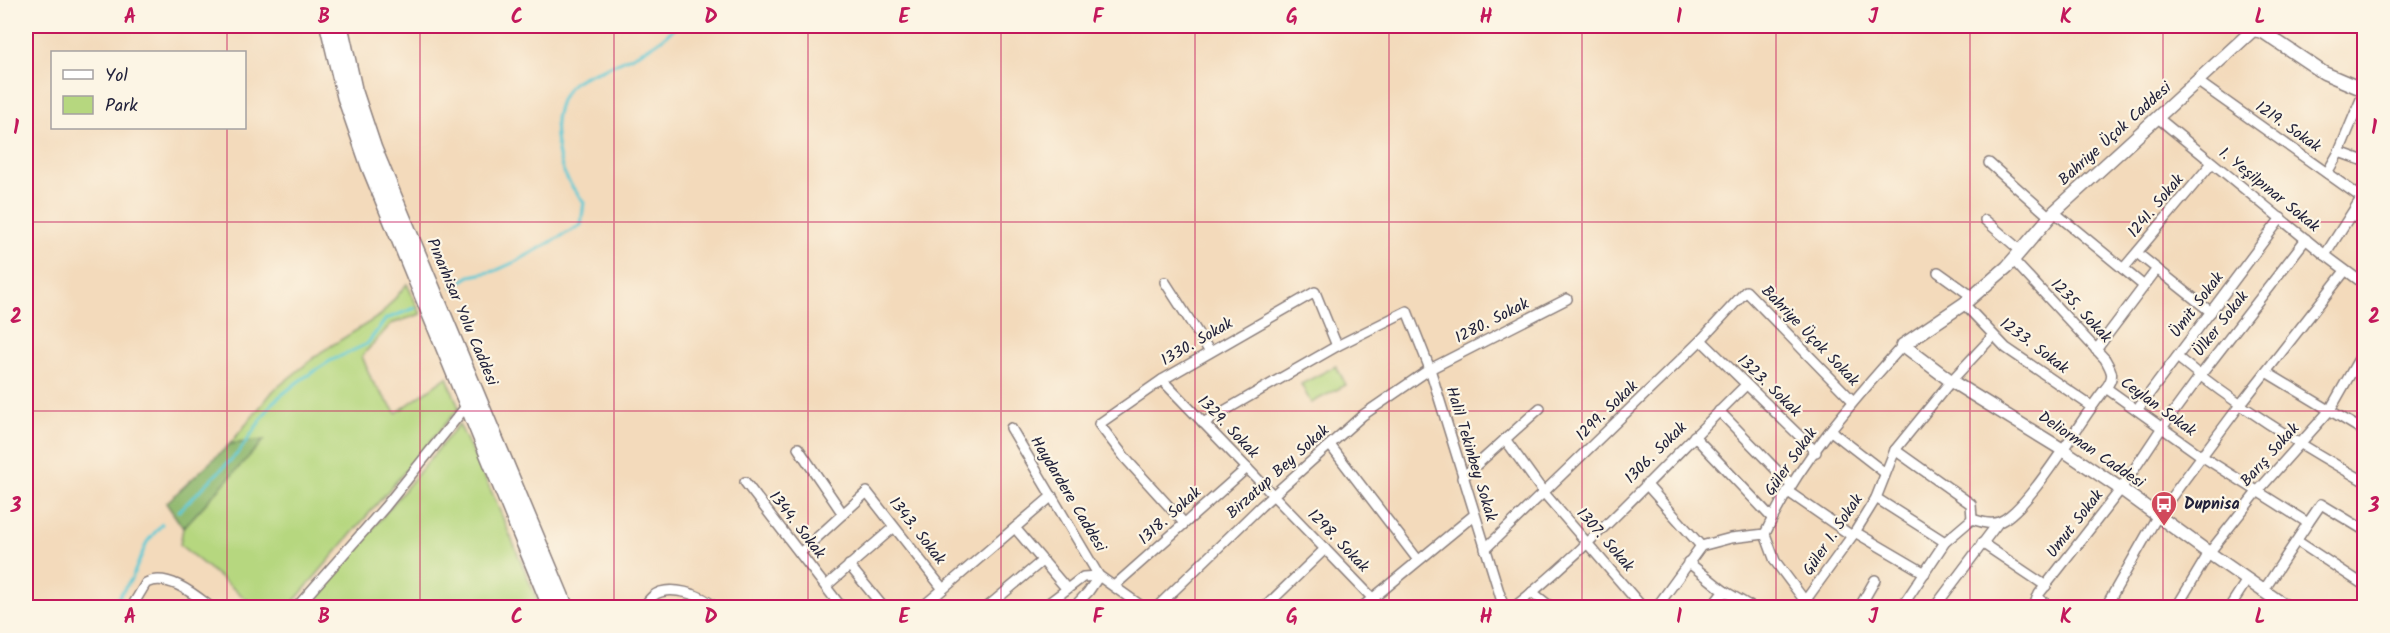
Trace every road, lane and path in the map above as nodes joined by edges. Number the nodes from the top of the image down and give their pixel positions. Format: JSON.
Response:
{"nodes":[{"id":1,"x":328,"y":26,"type":"edge"},
{"id":2,"x":340,"y":26,"type":"edge"},
{"id":3,"x":2197,"y":81,"type":"junction"},
{"id":4,"x":2364,"y":91,"type":"edge"},
{"id":5,"x":2158,"y":118,"type":"junction"},
{"id":6,"x":2339,"y":152,"type":"junction"},
{"id":7,"x":2364,"y":161,"type":"edge"},
{"id":8,"x":1989,"y":163,"type":"dead end"},
{"id":9,"x":2212,"y":163,"type":"junction"},
{"id":10,"x":2327,"y":173,"type":"junction"},
{"id":11,"x":2363,"y":195,"type":"edge"},
{"id":12,"x":2052,"y":215,"type":"junction"},
{"id":13,"x":2352,"y":215,"type":"junction"},
{"id":14,"x":2281,"y":219,"type":"junction"},
{"id":15,"x":1985,"y":220,"type":"dead end"},
{"id":16,"x":2364,"y":221,"type":"edge"},
{"id":17,"x":2306,"y":240,"type":"junction"},
{"id":18,"x":2137,"y":253,"type":"junction"},
{"id":19,"x":2017,"y":255,"type":"junction"},
{"id":20,"x":2325,"y":255,"type":"junction"},
{"id":21,"x":2123,"y":269,"type":"junction"},
{"id":22,"x":2157,"y":270,"type":"junction"},
{"id":23,"x":2345,"y":271,"type":"junction"},
{"id":24,"x":1938,"y":272,"type":"dead end"},
{"id":25,"x":1165,"y":282,"type":"dead end"},
{"id":26,"x":2364,"y":284,"type":"edge"},
{"id":27,"x":2144,"y":286,"type":"junction"},
{"id":28,"x":1746,"y":291,"type":"joint"},
{"id":29,"x":1567,"y":299,"type":"dead end"},
{"id":30,"x":1968,"y":301,"type":"junction"},
{"id":31,"x":2211,"y":312,"type":"junction"},
{"id":32,"x":1993,"y":336,"type":"junction"},
{"id":33,"x":1701,"y":340,"type":"junction"},
{"id":34,"x":1903,"y":345,"type":"junction"},
{"id":35,"x":1337,"y":346,"type":"junction"},
{"id":36,"x":2096,"y":350,"type":"junction"},
{"id":37,"x":2364,"y":350,"type":"edge"},
{"id":38,"x":1210,"y":352,"type":"junction"},
{"id":39,"x":2177,"y":357,"type":"junction"},
{"id":40,"x":1430,"y":369,"type":"junction"},
{"id":41,"x":2266,"y":372,"type":"junction"},
{"id":42,"x":2200,"y":376,"type":"junction"},
{"id":43,"x":1162,"y":380,"type":"junction"},
{"id":44,"x":1951,"y":381,"type":"junction"},
{"id":45,"x":1746,"y":385,"type":"junction"},
{"id":46,"x":2106,"y":388,"type":"junction"},
{"id":47,"x":1853,"y":401,"type":"junction"},
{"id":48,"x":468,"y":404,"type":"junction"},
{"id":49,"x":2240,"y":405,"type":"junction"},
{"id":50,"x":2091,"y":406,"type":"junction"},
{"id":51,"x":1540,"y":408,"type":"dead end"},
{"id":52,"x":2137,"y":410,"type":"junction"},
{"id":53,"x":2330,"y":410,"type":"junction"},
{"id":54,"x":1719,"y":411,"type":"junction"},
{"id":55,"x":1203,"y":423,"type":"junction"},
{"id":56,"x":1011,"y":428,"type":"dead end"},
{"id":57,"x":2161,"y":429,"type":"junction"},
{"id":58,"x":1831,"y":431,"type":"junction"},
{"id":59,"x":2364,"y":431,"type":"edge"},
{"id":60,"x":1694,"y":436,"type":"junction"},
{"id":61,"x":1505,"y":439,"type":"junction"},
{"id":62,"x":2300,"y":444,"type":"junction"},
{"id":63,"x":1330,"y":445,"type":"junction"},
{"id":64,"x":798,"y":448,"type":"dead end"},
{"id":65,"x":1895,"y":450,"type":"junction"},
{"id":66,"x":2063,"y":450,"type":"junction"},
{"id":67,"x":1816,"y":452,"type":"junction"},
{"id":68,"x":2203,"y":457,"type":"junction"},
{"id":69,"x":1247,"y":468,"type":"junction"},
{"id":70,"x":1885,"y":473,"type":"junction"},
{"id":71,"x":1462,"y":478,"type":"junction"},
{"id":72,"x":2364,"y":481,"type":"edge"},
{"id":73,"x":745,"y":482,"type":"dead end"},
{"id":74,"x":1646,"y":484,"type":"junction"},
{"id":75,"x":1789,"y":488,"type":"junction"},
{"id":76,"x":2121,"y":489,"type":"junction"},
{"id":77,"x":2257,"y":492,"type":"junction"},
{"id":78,"x":1544,"y":493,"type":"junction"},
{"id":79,"x":1273,"y":495,"type":"junction"},
{"id":80,"x":1052,"y":496,"type":"junction"},
{"id":81,"x":1876,"y":498,"type":"junction"},
{"id":82,"x":843,"y":514,"type":"junction"},
{"id":83,"x":1474,"y":515,"type":"junction"},
{"id":84,"x":2158,"y":515,"type":"junction"},
{"id":85,"x":1772,"y":518,"type":"junction"},
{"id":86,"x":1972,"y":519,"type":"junction"},
{"id":87,"x":1998,"y":523,"type":"junction"},
{"id":88,"x":2308,"y":523,"type":"junction"},
{"id":89,"x":1184,"y":524,"type":"junction"},
{"id":90,"x":894,"y":526,"type":"junction"},
{"id":91,"x":1015,"y":528,"type":"junction"},
{"id":92,"x":2364,"y":530,"type":"edge"},
{"id":93,"x":1765,"y":534,"type":"junction"},
{"id":94,"x":1854,"y":534,"type":"junction"},
{"id":95,"x":2297,"y":541,"type":"junction"},
{"id":96,"x":1945,"y":542,"type":"junction"},
{"id":97,"x":1588,"y":543,"type":"junction"},
{"id":98,"x":1982,"y":543,"type":"junction"},
{"id":99,"x":1701,"y":546,"type":"junction"},
{"id":100,"x":1325,"y":549,"type":"junction"},
{"id":101,"x":1485,"y":549,"type":"junction"},
{"id":102,"x":800,"y":554,"type":"junction"},
{"id":103,"x":2209,"y":554,"type":"junction"},
{"id":104,"x":1418,"y":560,"type":"junction"},
{"id":105,"x":1042,"y":561,"type":"junction"},
{"id":106,"x":1688,"y":562,"type":"junction"},
{"id":107,"x":849,"y":565,"type":"junction"},
{"id":108,"x":1925,"y":573,"type":"junction"},
{"id":109,"x":1099,"y":576,"type":"junction"},
{"id":110,"x":1875,"y":580,"type":"dead end"},
{"id":111,"x":2247,"y":580,"type":"junction"},
{"id":112,"x":2364,"y":585,"type":"edge"},
{"id":113,"x":826,"y":586,"type":"junction"},
{"id":114,"x":1114,"y":586,"type":"junction"},
{"id":115,"x":2046,"y":586,"type":"junction"},
{"id":116,"x":1066,"y":588,"type":"junction"},
{"id":117,"x":943,"y":589,"type":"junction"},
{"id":118,"x":2264,"y":590,"type":"junction"},
{"id":119,"x":1724,"y":591,"type":"junction"},
{"id":120,"x":1532,"y":592,"type":"junction"},
{"id":121,"x":1372,"y":597,"type":"junction"},
{"id":122,"x":2035,"y":603,"type":"edge"},
{"id":123,"x":1806,"y":604,"type":"edge"},
{"id":124,"x":131,"y":608,"type":"edge"},
{"id":125,"x":212,"y":608,"type":"edge"},
{"id":126,"x":296,"y":608,"type":"edge"},
{"id":127,"x":552,"y":608,"type":"edge"},
{"id":128,"x":566,"y":608,"type":"edge"},
{"id":129,"x":643,"y":608,"type":"edge"},
{"id":130,"x":715,"y":608,"type":"edge"},
{"id":131,"x":842,"y":608,"type":"edge"},
{"id":132,"x":884,"y":608,"type":"edge"},
{"id":133,"x":921,"y":608,"type":"edge"},
{"id":134,"x":986,"y":608,"type":"edge"},
{"id":135,"x":1042,"y":608,"type":"edge"},
{"id":136,"x":1073,"y":608,"type":"edge"},
{"id":137,"x":1144,"y":608,"type":"edge"},
{"id":138,"x":1156,"y":608,"type":"edge"},
{"id":139,"x":1264,"y":608,"type":"edge"},
{"id":140,"x":1361,"y":608,"type":"edge"},
{"id":141,"x":1382,"y":608,"type":"edge"},
{"id":142,"x":1503,"y":608,"type":"edge"},
{"id":143,"x":1513,"y":608,"type":"edge"},
{"id":144,"x":1552,"y":608,"type":"edge"},
{"id":145,"x":1643,"y":608,"type":"edge"},
{"id":146,"x":1656,"y":608,"type":"edge"},
{"id":147,"x":1712,"y":608,"type":"edge"},
{"id":148,"x":1753,"y":608,"type":"edge"},
{"id":149,"x":1818,"y":608,"type":"edge"},
{"id":150,"x":1859,"y":608,"type":"edge"},
{"id":151,"x":1901,"y":608,"type":"edge"},
{"id":152,"x":1934,"y":608,"type":"edge"},
{"id":153,"x":2053,"y":608,"type":"edge"},
{"id":154,"x":2105,"y":608,"type":"edge"},
{"id":155,"x":2176,"y":608,"type":"edge"},
{"id":156,"x":2229,"y":608,"type":"edge"},
{"id":157,"x":2288,"y":608,"type":"edge"}],
"edges":[{"from":1,"to":48,"type":"highway","name":"Pınarhisar Yolu Caddesi"},
{"from":2,"to":128,"type":"highway","name":"Pınarhisar Yolu Caddesi"},
{"from":3,"to":4,"type":"street","name":"Bahriye Üçok Caddesi"},
{"from":3,"to":5,"type":"street","name":"Bahriye Üçok Caddesi"},
{"from":3,"to":10,"type":"street","name":"1219. Sokak"},
{"from":4,"to":6,"type":"street"},
{"from":5,"to":9,"type":"street","name":"1. Yeşilpınar Sokak"},
{"from":5,"to":12,"type":"street","name":"Bahriye Üçok Caddesi"},
{"from":6,"to":7,"type":"street"},
{"from":6,"to":10,"type":"street"},
{"from":8,"to":12,"type":"street"},
{"from":9,"to":14,"type":"street","name":"1. Yeşilpınar Sokak"},
{"from":9,"to":18,"type":"street","name":"1241. Sokak"},
{"from":10,"to":11,"type":"street","name":"1219. Sokak"},
{"from":11,"to":13,"type":"street"},
{"from":12,"to":19,"type":"street","name":"Bahriye Üçok Caddesi"},
{"from":12,"to":21,"type":"street"},
{"from":13,"to":16,"type":"street"},
{"from":13,"to":20,"type":"street"},
{"from":14,"to":17,"type":"street","name":"1. Yeşilpınar Sokak"},
{"from":14,"to":31,"type":"street","name":"Ümit Sokak"},
{"from":15,"to":19,"type":"street","name":"1235. Sokak"},
{"from":17,"to":20,"type":"street","name":"1. Yeşilpınar Sokak"},
{"from":17,"to":42,"type":"street","name":"Ülker Sokak"},
{"from":18,"to":21,"type":"street","name":"1241. Sokak"},
{"from":18,"to":22,"type":"street"},
{"from":19,"to":30,"type":"street","name":"Bahriye Üçok Caddesi"},
{"from":19,"to":36,"type":"street","name":"1235. Sokak"},
{"from":20,"to":23,"type":"street","name":"1. Yeşilpınar Sokak"},
{"from":21,"to":27,"type":"street"},
{"from":22,"to":27,"type":"street"},
{"from":22,"to":31,"type":"street"},
{"from":23,"to":26,"type":"street","name":"1. Yeşilpınar Sokak"},
{"from":23,"to":41,"type":"street"},
{"from":24,"to":30,"type":"street","name":"1233. Sokak"},
{"from":25,"to":38,"type":"street"},
{"from":27,"to":36,"type":"street"},
{"from":28,"to":33,"type":"street","name":"1299. Sokak"},
{"from":28,"to":47,"type":"street","name":"Bahriye Üçok Sokak"},
{"from":29,"to":40,"type":"street","name":"1280. Sokak"},
{"from":30,"to":32,"type":"street","name":"1233. Sokak"},
{"from":30,"to":34,"type":"street","name":"Bahriye Üçok Caddesi"},
{"from":31,"to":39,"type":"street","name":"Ümit Sokak"},
{"from":32,"to":44,"type":"street","name":"Güler 1. Sokak"},
{"from":32,"to":50,"type":"street","name":"1233. Sokak"},
{"from":33,"to":45,"type":"street","name":"1323. Sokak"},
{"from":33,"to":78,"type":"street","name":"1299. Sokak"},
{"from":34,"to":44,"type":"street","name":"Deliorman Caddesi"},
{"from":34,"to":47,"type":"street","name":"Güler Sokak"},
{"from":35,"to":38,"type":"street","name":"1330. Sokak"},
{"from":35,"to":40,"type":"street","name":"Halil Tekinbey Sokak"},
{"from":35,"to":55,"type":"street"},
{"from":36,"to":46,"type":"street","name":"1235. Sokak"},
{"from":37,"to":53,"type":"street","name":"Barış Sokak"},
{"from":38,"to":43,"type":"street","name":"1330. Sokak"},
{"from":39,"to":42,"type":"street"},
{"from":39,"to":52,"type":"street","name":"Ümit Sokak"},
{"from":40,"to":63,"type":"street","name":"Birzatup Bey Sokak"},
{"from":40,"to":71,"type":"street","name":"Halil Tekinbey Sokak"},
{"from":41,"to":49,"type":"street"},
{"from":41,"to":53,"type":"street"},
{"from":42,"to":49,"type":"street"},
{"from":42,"to":57,"type":"street","name":"Ülker Sokak"},
{"from":43,"to":55,"type":"street","name":"1329. Sokak"},
{"from":43,"to":89,"type":"street","name":"1330. Sokak"},
{"from":44,"to":65,"type":"street","name":"Güler 1. Sokak"},
{"from":44,"to":66,"type":"street","name":"Deliorman Caddesi"},
{"from":45,"to":54,"type":"street","name":"1306. Sokak"},
{"from":45,"to":67,"type":"street","name":"1323. Sokak"},
{"from":46,"to":50,"type":"street","name":"Ceylan Sokak"},
{"from":46,"to":52,"type":"street","name":"Ceylan Sokak"},
{"from":47,"to":58,"type":"street","name":"Güler Sokak"},
{"from":48,"to":126,"type":"street"},
{"from":48,"to":127,"type":"highway","name":"Pınarhisar Yolu Caddesi"},
{"from":49,"to":62,"type":"street"},
{"from":49,"to":68,"type":"street"},
{"from":50,"to":66,"type":"street","name":"Ceylan Sokak"},
{"from":51,"to":61,"type":"street"},
{"from":52,"to":57,"type":"street","name":"Ceylan Sokak"},
{"from":53,"to":59,"type":"street"},
{"from":53,"to":62,"type":"street","name":"Barış Sokak"},
{"from":54,"to":60,"type":"street","name":"1306. Sokak"},
{"from":54,"to":75,"type":"street"},
{"from":55,"to":69,"type":"street","name":"1329. Sokak"},
{"from":56,"to":80,"type":"street","name":"Haydardere Caddesi"},
{"from":57,"to":68,"type":"street","name":"Ceylan Sokak"},
{"from":57,"to":76,"type":"street","name":"Umut Sokak"},
{"from":58,"to":67,"type":"street","name":"Güler Sokak"},
{"from":58,"to":70,"type":"street"},
{"from":60,"to":74,"type":"street","name":"1306. Sokak"},
{"from":60,"to":85,"type":"street"},
{"from":61,"to":71,"type":"street"},
{"from":61,"to":78,"type":"street","name":"1307. Sokak"},
{"from":62,"to":72,"type":"street"},
{"from":62,"to":77,"type":"street","name":"Barış Sokak"},
{"from":63,"to":79,"type":"street","name":"Birzatup Bey Sokak"},
{"from":63,"to":104,"type":"street"},
{"from":64,"to":82,"type":"street"},
{"from":65,"to":70,"type":"street","name":"Güler 1. Sokak"},
{"from":65,"to":86,"type":"street"},
{"from":66,"to":76,"type":"street","name":"Deliorman Caddesi"},
{"from":66,"to":87,"type":"street","name":"Ceylan Sokak"},
{"from":67,"to":75,"type":"street","name":"Güler Sokak"},
{"from":68,"to":77,"type":"street","name":"Ceylan Sokak"},
{"from":68,"to":84,"type":"street"},
{"from":69,"to":79,"type":"street","name":"1329. Sokak"},
{"from":69,"to":89,"type":"street","name":"1318. Sokak"},
{"from":70,"to":81,"type":"street","name":"Güler 1. Sokak"},
{"from":71,"to":83,"type":"street","name":"Halil Tekinbey Sokak"},
{"from":73,"to":102,"type":"street","name":"1344. Sokak"},
{"from":74,"to":97,"type":"street","name":"1306. Sokak"},
{"from":74,"to":99,"type":"street"},
{"from":75,"to":85,"type":"street","name":"Güler Sokak"},
{"from":75,"to":94,"type":"street"},
{"from":76,"to":84,"type":"street","name":"Deliorman Caddesi"},
{"from":76,"to":115,"type":"street","name":"Umut Sokak"},
{"from":77,"to":88,"type":"street","name":"Ceylan Sokak"},
{"from":77,"to":103,"type":"street","name":"Barış Sokak"},
{"from":78,"to":97,"type":"street","name":"1307. Sokak"},
{"from":78,"to":101,"type":"street","name":"1299. Sokak"},
{"from":79,"to":100,"type":"street","name":"1298. Sokak"},
{"from":79,"to":138,"type":"street","name":"Birzatup Bey Sokak"},
{"from":80,"to":91,"type":"street"},
{"from":80,"to":109,"type":"street","name":"Haydardere Caddesi"},
{"from":81,"to":94,"type":"street","name":"Güler 1. Sokak"},
{"from":81,"to":96,"type":"street"},
{"from":82,"to":90,"type":"street","name":"1343. Sokak"},
{"from":82,"to":102,"type":"street"},
{"from":83,"to":101,"type":"street","name":"Halil Tekinbey Sokak"},
{"from":83,"to":104,"type":"street"},
{"from":84,"to":103,"type":"street","name":"Deliorman Caddesi"},
{"from":84,"to":154,"type":"street"},
{"from":85,"to":93,"type":"street","name":"Güler Sokak"},
{"from":86,"to":87,"type":"street"},
{"from":86,"to":96,"type":"street"},
{"from":87,"to":98,"type":"street","name":"Ceylan Sokak"},
{"from":88,"to":92,"type":"street"},
{"from":88,"to":95,"type":"street"},
{"from":89,"to":114,"type":"street","name":"1318. Sokak"},
{"from":90,"to":107,"type":"street","name":"1344. Sokak"},
{"from":90,"to":117,"type":"street","name":"1343. Sokak"},
{"from":91,"to":105,"type":"street"},
{"from":91,"to":117,"type":"street"},
{"from":93,"to":99,"type":"street"},
{"from":93,"to":123,"type":"street"},
{"from":94,"to":108,"type":"street"},
{"from":94,"to":123,"type":"street","name":"Güler 1. Sokak"},
{"from":95,"to":112,"type":"street"},
{"from":95,"to":118,"type":"street"},
{"from":96,"to":108,"type":"street"},
{"from":97,"to":120,"type":"street","name":"1306. Sokak"},
{"from":97,"to":145,"type":"street","name":"1307. Sokak"},
{"from":98,"to":115,"type":"street"},
{"from":98,"to":152,"type":"street","name":"Ceylan Sokak"},
{"from":99,"to":106,"type":"street"},
{"from":100,"to":121,"type":"street","name":"1298. Sokak"},
{"from":100,"to":139,"type":"street"},
{"from":101,"to":142,"type":"street","name":"Halil Tekinbey Sokak"},
{"from":102,"to":113,"type":"street","name":"1344. Sokak"},
{"from":103,"to":111,"type":"street","name":"Deliorman Caddesi"},
{"from":103,"to":155,"type":"street","name":"Barış Sokak"},
{"from":104,"to":121,"type":"street"},
{"from":105,"to":116,"type":"street"},
{"from":105,"to":134,"type":"street"},
{"from":106,"to":119,"type":"street"},
{"from":106,"to":146,"type":"street"},
{"from":107,"to":113,"type":"street","name":"1344. Sokak"},
{"from":107,"to":132,"type":"street"},
{"from":108,"to":151,"type":"street"},
{"from":109,"to":114,"type":"street"},
{"from":109,"to":116,"type":"street"},
{"from":109,"to":136,"type":"street"},
{"from":110,"to":150,"type":"street"},
{"from":111,"to":118,"type":"street","name":"Deliorman Caddesi"},
{"from":111,"to":156,"type":"street"},
{"from":113,"to":131,"type":"street","name":"1344. Sokak"},
{"from":114,"to":137,"type":"street"},
{"from":115,"to":122,"type":"street","name":"Umut Sokak"},
{"from":116,"to":135,"type":"street"},
{"from":117,"to":133,"type":"street"},
{"from":118,"to":157,"type":"street","name":"Deliorman Caddesi"},
{"from":119,"to":147,"type":"street"},
{"from":119,"to":148,"type":"street"},
{"from":120,"to":143,"type":"street","name":"1306. Sokak"},
{"from":120,"to":144,"type":"street"},
{"from":121,"to":140,"type":"street"},
{"from":121,"to":141,"type":"street","name":"1298. Sokak"},
{"from":122,"to":153,"type":"street"},
{"from":123,"to":149,"type":"street"},
{"from":124,"to":125,"type":"street"},
{"from":129,"to":130,"type":"street"}]}
